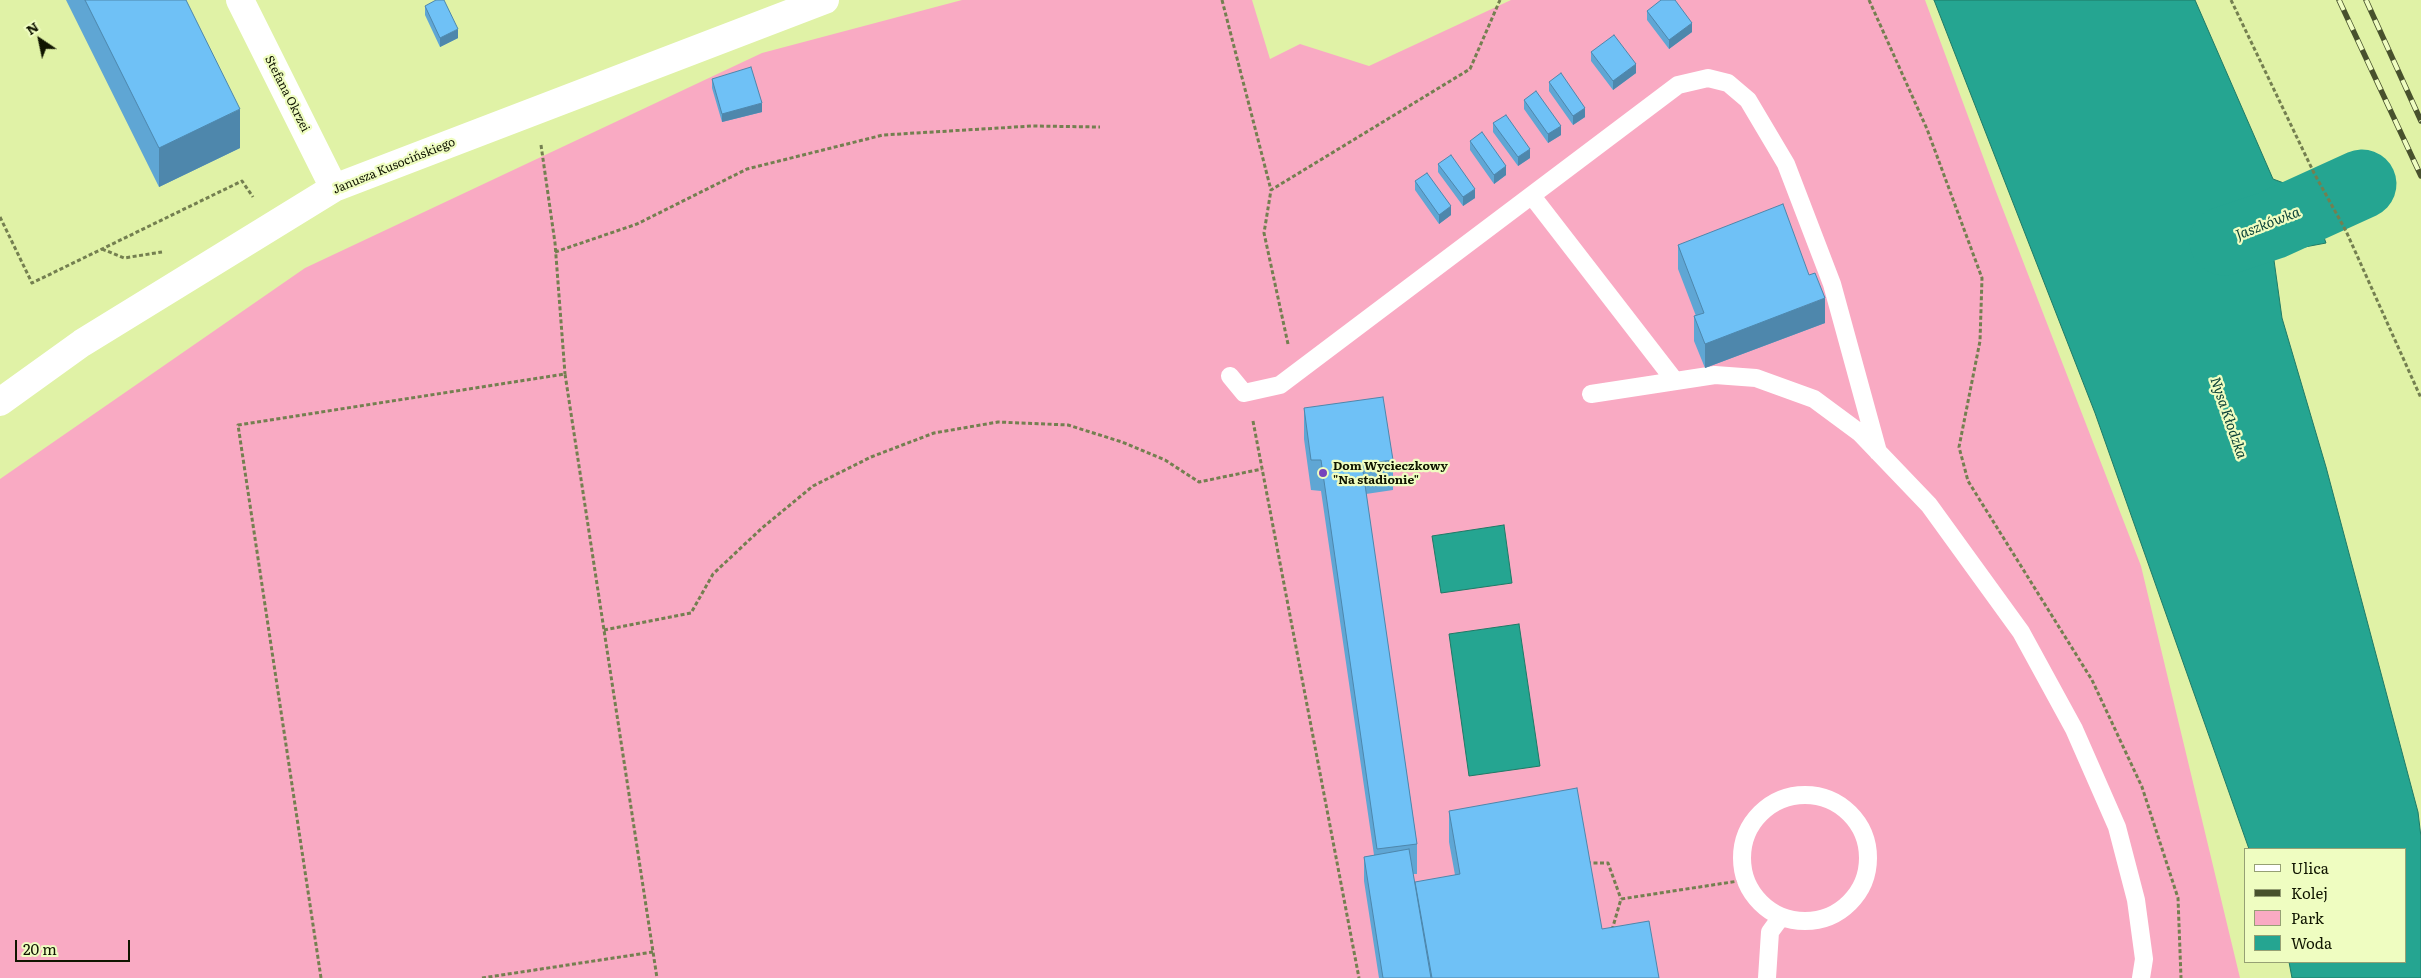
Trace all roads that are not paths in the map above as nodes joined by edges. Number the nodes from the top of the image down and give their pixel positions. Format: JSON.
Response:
{"nodes":[{"id":1,"x":240,"y":0,"type":"edge"},
{"id":2,"x":824,"y":0,"type":"edge"},
{"id":3,"x":334,"y":188,"type":"junction"},
{"id":4,"x":1532,"y":196,"type":"junction"},
{"id":5,"x":1230,"y":376,"type":"dead end"},
{"id":6,"x":1675,"y":381,"type":"junction"},
{"id":7,"x":1591,"y":394,"type":"dead end"},
{"id":8,"x":0,"y":402,"type":"edge"},
{"id":9,"x":1878,"y":452,"type":"junction"},
{"id":10,"x":1781,"y":917,"type":"junction"},
{"id":11,"x":1767,"y":978,"type":"edge"},
{"id":12,"x":2141,"y":978,"type":"edge"}],
"edges":[{"from":1,"to":3,"type":"street","name":"Stefana Okrzei"},
{"from":2,"to":3,"type":"street","name":"Janusza Kusocińskiego"},
{"from":3,"to":8,"type":"street","name":"Janusza Kusocińskiego"},
{"from":4,"to":5,"type":"lane"},
{"from":4,"to":6,"type":"lane"},
{"from":4,"to":9,"type":"lane"},
{"from":6,"to":7,"type":"lane"},
{"from":6,"to":9,"type":"lane"},
{"from":9,"to":12,"type":"lane"},
{"from":10,"to":10,"type":"lane"},
{"from":10,"to":11,"type":"lane"}]}
